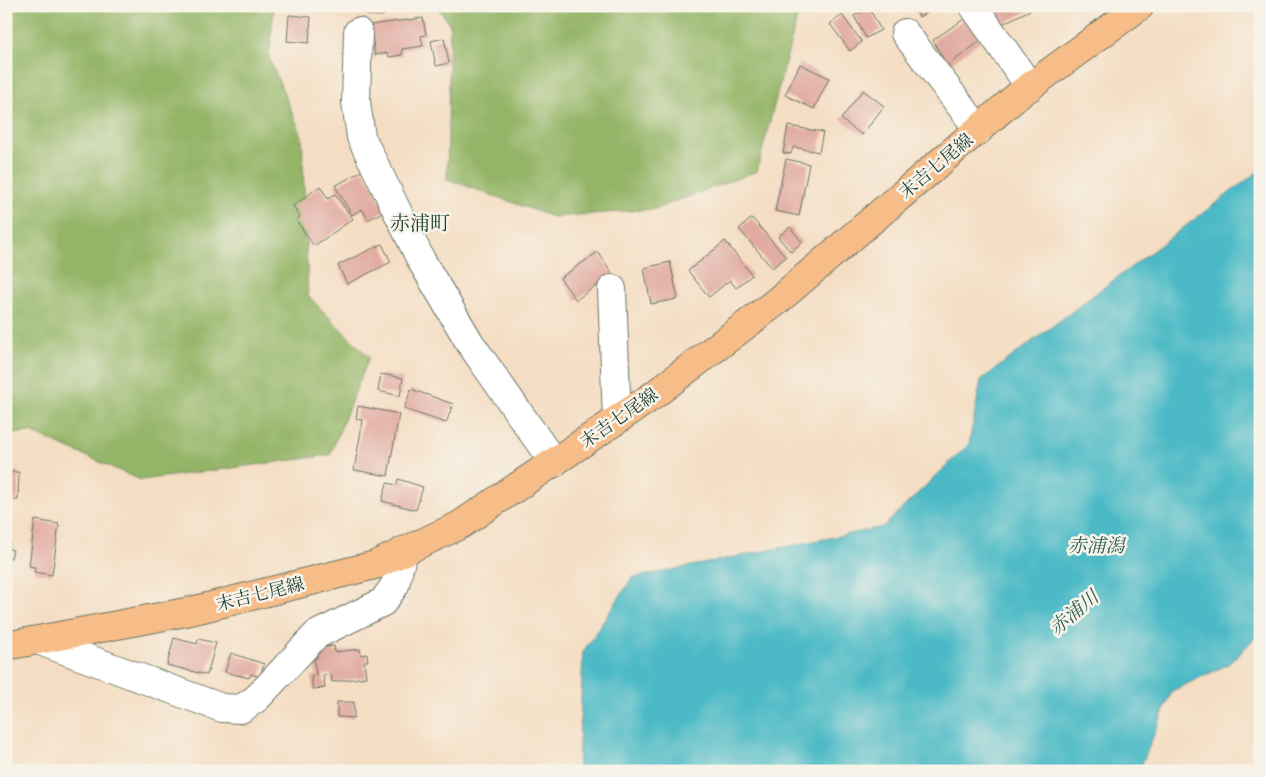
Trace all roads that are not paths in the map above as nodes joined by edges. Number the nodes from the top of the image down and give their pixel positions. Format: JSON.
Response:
{"nodes":[{"id":1,"x":974,"y":7,"type":"edge"},
{"id":2,"x":1124,"y":11,"type":"edge"},
{"id":3,"x":358,"y":32,"type":"dead end"},
{"id":4,"x":905,"y":33,"type":"dead end"},
{"id":5,"x":1030,"y":87,"type":"junction"},
{"id":6,"x":979,"y":130,"type":"junction"},
{"id":7,"x":612,"y":289,"type":"dead end"},
{"id":8,"x":617,"y":420,"type":"junction"},
{"id":9,"x":554,"y":463,"type":"junction"},
{"id":10,"x":403,"y":551,"type":"junction"},
{"id":11,"x":40,"y":641,"type":"junction"},
{"id":12,"x":6,"y":646,"type":"edge"}],
"edges":[{"from":1,"to":5,"type":"street"},
{"from":2,"to":5,"type":"main road","name":"末吉七尾線"},
{"from":3,"to":9,"type":"street"},
{"from":4,"to":6,"type":"street"},
{"from":5,"to":6,"type":"main road","name":"末吉七尾線"},
{"from":6,"to":8,"type":"main road","name":"末吉七尾線"},
{"from":7,"to":8,"type":"street"},
{"from":8,"to":9,"type":"main road","name":"末吉七尾線"},
{"from":9,"to":10,"type":"main road","name":"末吉七尾線"},
{"from":10,"to":11,"type":"main road","name":"末吉七尾線"},
{"from":10,"to":11,"type":"street"},
{"from":11,"to":12,"type":"main road","name":"末吉七尾線"}]}
